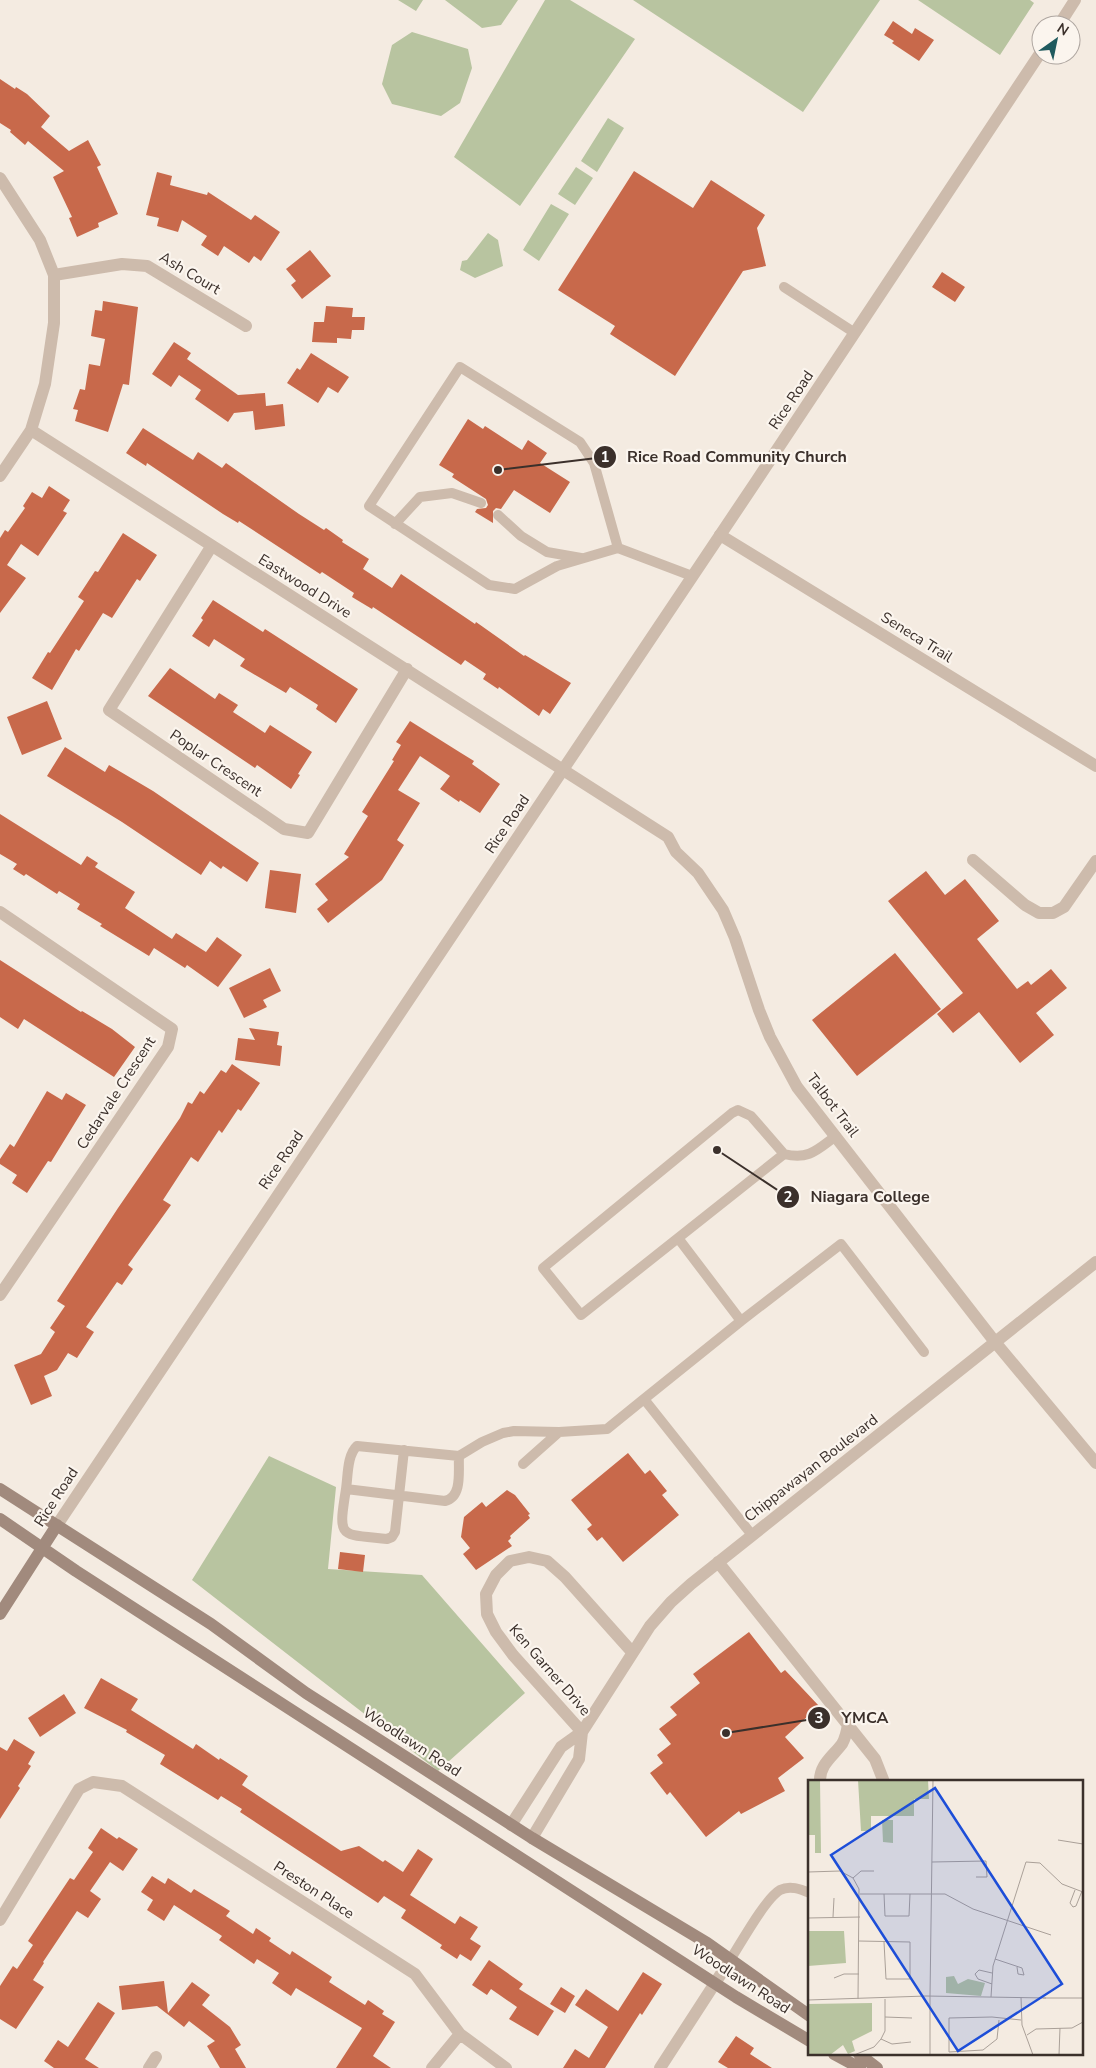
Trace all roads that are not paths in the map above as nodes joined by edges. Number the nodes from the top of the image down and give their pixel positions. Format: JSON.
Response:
{"nodes":[{"id":1,"x":1075,"y":0,"type":"edge"},
{"id":2,"x":1065,"y":15,"type":"edge"},
{"id":3,"x":1032,"y":65,"type":"edge"},
{"id":4,"x":0,"y":178,"type":"edge"},
{"id":5,"x":54,"y":275,"type":"junction"},
{"id":6,"x":784,"y":287,"type":"dead end"},
{"id":7,"x":246,"y":326,"type":"dead end"},
{"id":8,"x":855,"y":333,"type":"junction"},
{"id":9,"x":31,"y":430,"type":"junction"},
{"id":10,"x":0,"y":476,"type":"edge"},
{"id":11,"x":481,"y":503,"type":"dead end"},
{"id":12,"x":498,"y":515,"type":"dead end"},
{"id":13,"x":395,"y":524,"type":"junction"},
{"id":14,"x":720,"y":535,"type":"junction"},
{"id":15,"x":211,"y":547,"type":"junction"},
{"id":16,"x":618,"y":548,"type":"junction"},
{"id":17,"x":584,"y":558,"type":"junction"},
{"id":18,"x":692,"y":576,"type":"junction"},
{"id":19,"x":407,"y":669,"type":"junction"},
{"id":20,"x":1096,"y":766,"type":"edge"},
{"id":21,"x":562,"y":770,"type":"junction"},
{"id":22,"x":973,"y":860,"type":"dead end"},
{"id":23,"x":1096,"y":861,"type":"edge"},
{"id":24,"x":0,"y":912,"type":"edge"},
{"id":25,"x":836,"y":1136,"type":"junction"},
{"id":26,"x":784,"y":1154,"type":"junction"},
{"id":27,"x":678,"y":1238,"type":"junction"},
{"id":28,"x":1096,"y":1262,"type":"edge"},
{"id":29,"x":0,"y":1295,"type":"edge"},
{"id":30,"x":741,"y":1321,"type":"junction"},
{"id":31,"x":995,"y":1342,"type":"junction"},
{"id":32,"x":924,"y":1352,"type":"dead end"},
{"id":33,"x":644,"y":1399,"type":"junction"},
{"id":34,"x":559,"y":1432,"type":"junction"},
{"id":35,"x":404,"y":1450,"type":"junction"},
{"id":36,"x":459,"y":1456,"type":"junction"},
{"id":37,"x":1096,"y":1463,"type":"edge"},
{"id":38,"x":523,"y":1464,"type":"dead end"},
{"id":39,"x":0,"y":1489,"type":"edge"},
{"id":40,"x":346,"y":1489,"type":"junction"},
{"id":41,"x":399,"y":1496,"type":"junction"},
{"id":42,"x":0,"y":1519,"type":"edge"},
{"id":43,"x":57,"y":1525,"type":"junction"},
{"id":44,"x":752,"y":1535,"type":"junction"},
{"id":45,"x":42,"y":1548,"type":"junction"},
{"id":46,"x":718,"y":1562,"type":"junction"},
{"id":47,"x":0,"y":1614,"type":"edge"},
{"id":48,"x":632,"y":1652,"type":"junction"},
{"id":49,"x":848,"y":1724,"type":"junction"},
{"id":50,"x":582,"y":1732,"type":"junction"},
{"id":51,"x":820,"y":1780,"type":"edge"},
{"id":52,"x":883,"y":1780,"type":"edge"},
{"id":53,"x":511,"y":1824,"type":"junction"},
{"id":54,"x":532,"y":1838,"type":"junction"},
{"id":55,"x":808,"y":1892,"type":"edge"},
{"id":56,"x":0,"y":1920,"type":"edge"},
{"id":57,"x":730,"y":1960,"type":"junction"},
{"id":58,"x":715,"y":1982,"type":"junction"},
{"id":59,"x":808,"y":2015,"type":"edge"},
{"id":60,"x":460,"y":2034,"type":"junction"},
{"id":61,"x":808,"y":2040,"type":"edge"},
{"id":62,"x":838,"y":2056,"type":"edge"},
{"id":63,"x":862,"y":2056,"type":"edge"},
{"id":64,"x":156,"y":2057,"type":"dead end"},
{"id":65,"x":149,"y":2068,"type":"edge"},
{"id":66,"x":432,"y":2068,"type":"edge"},
{"id":67,"x":506,"y":2068,"type":"edge"},
{"id":68,"x":660,"y":2068,"type":"edge"},
{"id":69,"x":860,"y":2068,"type":"edge"},
{"id":70,"x":877,"y":2068,"type":"edge"}],
"edges":[{"from":1,"to":2,"type":"street"},
{"from":3,"to":8,"type":"street","name":"Rice Road"},
{"from":4,"to":5,"type":"street"},
{"from":5,"to":7,"type":"street","name":"Ash Court"},
{"from":5,"to":9,"type":"street"},
{"from":6,"to":8,"type":"lane"},
{"from":8,"to":14,"type":"street","name":"Rice Road"},
{"from":9,"to":10,"type":"street"},
{"from":9,"to":15,"type":"street","name":"Eastwood Drive"},
{"from":11,"to":13,"type":"lane"},
{"from":12,"to":17,"type":"lane"},
{"from":13,"to":16,"type":"lane"},
{"from":13,"to":17,"type":"lane"},
{"from":14,"to":18,"type":"street","name":"Rice Road"},
{"from":14,"to":20,"type":"street","name":"Seneca Trail"},
{"from":15,"to":19,"type":"street","name":"Eastwood Drive"},
{"from":15,"to":19,"type":"street","name":"Poplar Crescent"},
{"from":16,"to":17,"type":"lane"},
{"from":16,"to":18,"type":"lane"},
{"from":18,"to":21,"type":"street","name":"Rice Road"},
{"from":19,"to":21,"type":"street","name":"Eastwood Drive"},
{"from":21,"to":25,"type":"street","name":"Talbot Trail"},
{"from":21,"to":43,"type":"street","name":"Rice Road"},
{"from":22,"to":23,"type":"street"},
{"from":24,"to":29,"type":"street","name":"Cedarvale Crescent"},
{"from":25,"to":26,"type":"lane"},
{"from":25,"to":31,"type":"street","name":"Talbot Trail"},
{"from":26,"to":27,"type":"lane"},
{"from":26,"to":27,"type":"lane"},
{"from":27,"to":30,"type":"lane"},
{"from":28,"to":31,"type":"street","name":"Chippawayan Boulevard"},
{"from":30,"to":32,"type":"lane"},
{"from":30,"to":33,"type":"lane"},
{"from":31,"to":37,"type":"street","name":"Talbot Trail"},
{"from":31,"to":44,"type":"street","name":"Chippawayan Boulevard"},
{"from":33,"to":34,"type":"lane"},
{"from":33,"to":44,"type":"lane"},
{"from":34,"to":36,"type":"lane"},
{"from":34,"to":38,"type":"lane"},
{"from":35,"to":36,"type":"lane"},
{"from":35,"to":40,"type":"lane"},
{"from":35,"to":41,"type":"lane"},
{"from":36,"to":41,"type":"lane"},
{"from":39,"to":43,"type":"main road","name":"Woodlawn Road"},
{"from":40,"to":41,"type":"lane"},
{"from":40,"to":41,"type":"lane"},
{"from":42,"to":45,"type":"main road","name":"Woodlawn Road"},
{"from":43,"to":45,"type":"main road","name":"Rice Road"},
{"from":43,"to":53,"type":"main road","name":"Woodlawn Road"},
{"from":44,"to":46,"type":"street","name":"Chippawayan Boulevard"},
{"from":45,"to":47,"type":"main road","name":"Rice Road"},
{"from":45,"to":58,"type":"main road","name":"Woodlawn Road"},
{"from":46,"to":48,"type":"street","name":"Chippawayan Boulevard"},
{"from":46,"to":49,"type":"street"},
{"from":48,"to":50,"type":"street","name":"Chippawayan Boulevard"},
{"from":48,"to":50,"type":"street","name":"Ken Garner Drive"},
{"from":49,"to":51,"type":"street"},
{"from":49,"to":52,"type":"street"},
{"from":50,"to":53,"type":"street","name":"Chippawayan Boulevard"},
{"from":50,"to":54,"type":"street","name":"Chippawayan Boulevard"},
{"from":53,"to":54,"type":"main road","name":"Woodlawn Road"},
{"from":54,"to":57,"type":"main road","name":"Woodlawn Road"},
{"from":55,"to":57,"type":"lane"},
{"from":56,"to":60,"type":"street","name":"Preston Place"},
{"from":57,"to":58,"type":"street"},
{"from":57,"to":59,"type":"main road","name":"Woodlawn Road"},
{"from":58,"to":61,"type":"main road","name":"Woodlawn Road"},
{"from":58,"to":68,"type":"street"},
{"from":60,"to":66,"type":"street"},
{"from":60,"to":67,"type":"street","name":"Preston Place"},
{"from":62,"to":69,"type":"main road"},
{"from":63,"to":70,"type":"main road"},
{"from":64,"to":65,"type":"street"}]}
